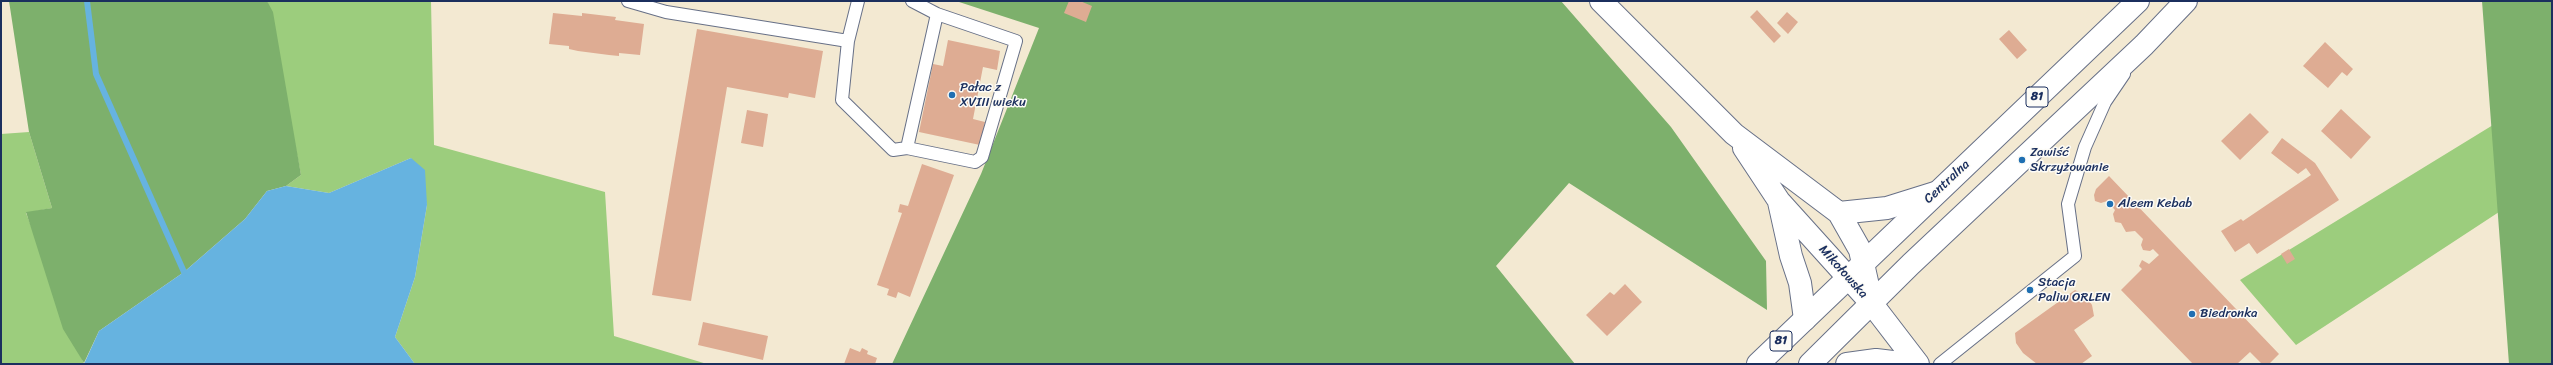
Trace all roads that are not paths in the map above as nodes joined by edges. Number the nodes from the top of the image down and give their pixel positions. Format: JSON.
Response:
{"nodes":[{"id":1,"x":628,"y":1,"type":"edge"},
{"id":2,"x":858,"y":1,"type":"edge"},
{"id":3,"x":912,"y":1,"type":"edge"},
{"id":4,"x":1601,"y":1,"type":"edge"},
{"id":5,"x":2138,"y":1,"type":"edge"},
{"id":6,"x":2186,"y":1,"type":"edge"},
{"id":7,"x":937,"y":14,"type":"junction"},
{"id":8,"x":848,"y":41,"type":"junction"},
{"id":9,"x":2144,"y":45,"type":"junction"},
{"id":10,"x":1734,"y":134,"type":"junction"},
{"id":11,"x":907,"y":148,"type":"junction"},
{"id":12,"x":1935,"y":193,"type":"junction"},
{"id":13,"x":1779,"y":201,"type":"junction"},
{"id":14,"x":1839,"y":213,"type":"junction"},
{"id":15,"x":1856,"y":270,"type":"junction"},
{"id":16,"x":1872,"y":304,"type":"junction"},
{"id":17,"x":1805,"y":319,"type":"junction"},
{"id":18,"x":1758,"y":364,"type":"edge"},
{"id":19,"x":1810,"y":364,"type":"edge"},
{"id":20,"x":1846,"y":364,"type":"edge"},
{"id":21,"x":1909,"y":364,"type":"edge"},
{"id":22,"x":1918,"y":364,"type":"edge"},
{"id":23,"x":1940,"y":364,"type":"edge"}],
"edges":[{"from":1,"to":8,"type":"lane"},
{"from":2,"to":8,"type":"lane"},
{"from":3,"to":7,"type":"lane"},
{"from":4,"to":10,"type":"main road","name":"Mikołowska"},
{"from":5,"to":12,"type":"main road","name":"Centralna","number":"81"},
{"from":6,"to":9,"type":"main road"},
{"from":7,"to":11,"type":"lane"},
{"from":7,"to":11,"type":"lane"},
{"from":8,"to":11,"type":"lane"},
{"from":9,"to":16,"type":"main road"},
{"from":9,"to":23,"type":"lane"},
{"from":10,"to":13,"type":"main road","name":"Mikołowska"},
{"from":10,"to":14,"type":"main road","name":"Mikołowska"},
{"from":12,"to":14,"type":"main road"},
{"from":12,"to":15,"type":"main road","name":"Centralna","number":"81"},
{"from":13,"to":15,"type":"main road","name":"Mikołowska"},
{"from":13,"to":17,"type":"main road"},
{"from":14,"to":15,"type":"main road","name":"Mikołowska"},
{"from":15,"to":16,"type":"main road","name":"Mikołowska"},
{"from":15,"to":17,"type":"main road","name":"Centralna","number":"81"},
{"from":16,"to":19,"type":"main road"},
{"from":16,"to":22,"type":"main road"},
{"from":17,"to":18,"type":"main road","name":"Centralna","number":"81"},
{"from":20,"to":21,"type":"main road"}]}
